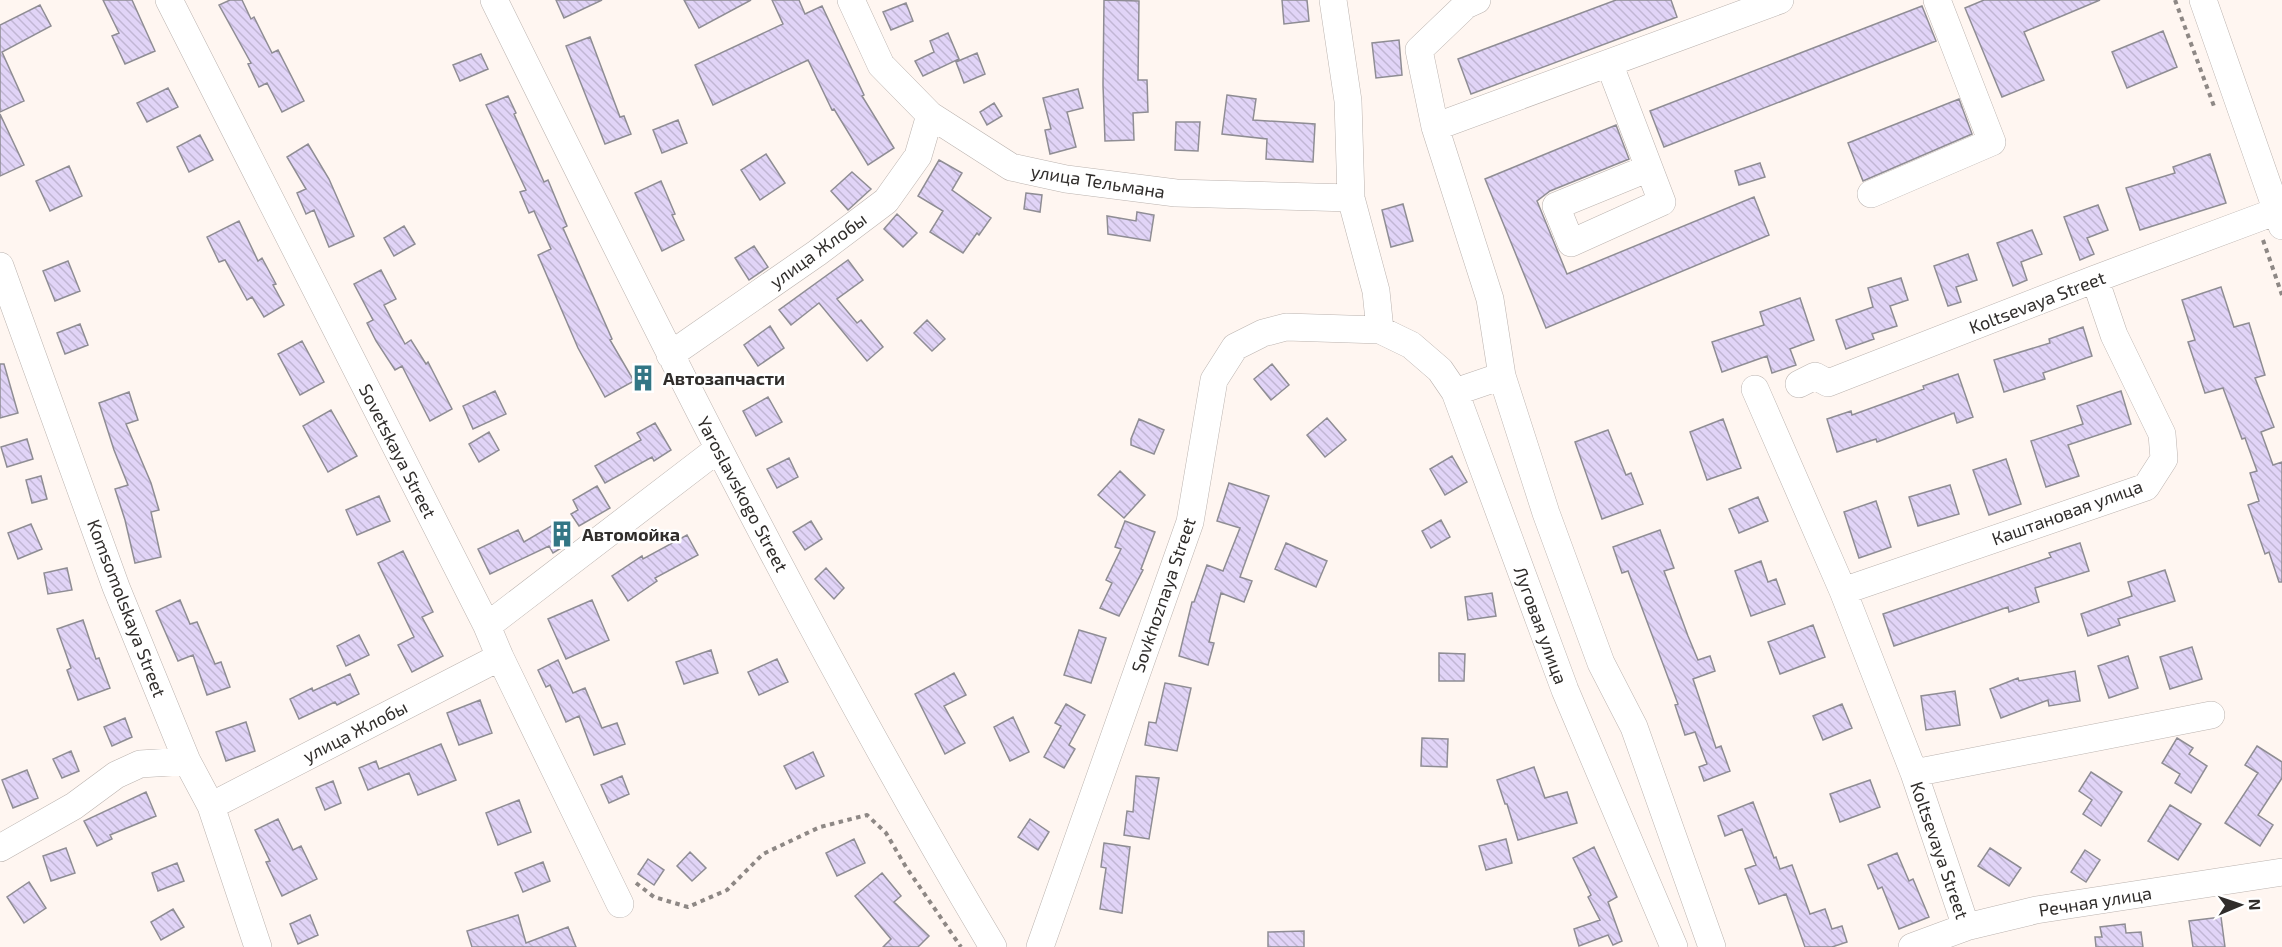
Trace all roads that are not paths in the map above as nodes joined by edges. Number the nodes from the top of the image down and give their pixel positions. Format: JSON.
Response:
{"nodes":[{"id":1,"x":169,"y":0,"type":"edge"},
{"id":2,"x":494,"y":0,"type":"edge"},
{"id":3,"x":851,"y":0,"type":"edge"},
{"id":4,"x":1333,"y":0,"type":"edge"},
{"id":5,"x":1478,"y":0,"type":"edge"},
{"id":6,"x":1780,"y":0,"type":"edge"},
{"id":7,"x":1937,"y":0,"type":"edge"},
{"id":8,"x":2203,"y":0,"type":"edge"},
{"id":9,"x":1609,"y":63,"type":"junction"},
{"id":10,"x":930,"y":115,"type":"junction"},
{"id":11,"x":1435,"y":127,"type":"junction"},
{"id":12,"x":1649,"y":168,"type":"dead end"},
{"id":13,"x":1871,"y":194,"type":"dead end"},
{"id":14,"x":1351,"y":198,"type":"junction"},
{"id":15,"x":2279,"y":219,"type":"edge"},
{"id":16,"x":0,"y":266,"type":"edge"},
{"id":17,"x":2095,"y":279,"type":"junction"},
{"id":18,"x":1380,"y":330,"type":"junction"},
{"id":19,"x":670,"y":355,"type":"junction"},
{"id":20,"x":1502,"y":376,"type":"junction"},
{"id":21,"x":1799,"y":384,"type":"dead end"},
{"id":22,"x":1755,"y":388,"type":"dead end"},
{"id":23,"x":1455,"y":392,"type":"junction"},
{"id":24,"x":718,"y":449,"type":"junction"},
{"id":25,"x":1843,"y":591,"type":"junction"},
{"id":26,"x":487,"y":626,"type":"junction"},
{"id":27,"x":500,"y":657,"type":"junction"},
{"id":28,"x":2211,"y":714,"type":"dead end"},
{"id":29,"x":188,"y":761,"type":"junction"},
{"id":30,"x":1914,"y":773,"type":"junction"},
{"id":31,"x":211,"y":806,"type":"junction"},
{"id":32,"x":0,"y":848,"type":"edge"},
{"id":33,"x":2282,"y":872,"type":"edge"},
{"id":34,"x":621,"y":904,"type":"dead end"},
{"id":35,"x":1966,"y":927,"type":"junction"},
{"id":36,"x":258,"y":947,"type":"edge"},
{"id":37,"x":993,"y":947,"type":"edge"},
{"id":38,"x":1040,"y":947,"type":"edge"},
{"id":39,"x":1674,"y":947,"type":"edge"},
{"id":40,"x":1712,"y":947,"type":"edge"},
{"id":41,"x":1912,"y":947,"type":"edge"}],
"edges":[{"from":1,"to":26,"type":"street","name":"Sovetskaya Street"},
{"from":2,"to":19,"type":"street","name":"Yaroslavskogo Street"},
{"from":3,"to":10,"type":"street","name":"улица Тельмана"},
{"from":4,"to":14,"type":"street"},
{"from":5,"to":11,"type":"street"},
{"from":6,"to":9,"type":"street"},
{"from":7,"to":13,"type":"street"},
{"from":8,"to":15,"type":"street"},
{"from":9,"to":11,"type":"street"},
{"from":9,"to":12,"type":"street"},
{"from":10,"to":14,"type":"street","name":"улица Тельмана"},
{"from":10,"to":19,"type":"street","name":"улица Жлобы"},
{"from":11,"to":20,"type":"street"},
{"from":14,"to":18,"type":"street"},
{"from":15,"to":17,"type":"street","name":"Koltsevaya Street"},
{"from":16,"to":29,"type":"street","name":"Komsomolskaya Street"},
{"from":17,"to":21,"type":"street","name":"Koltsevaya Street"},
{"from":17,"to":25,"type":"street","name":"Каштановая улица"},
{"from":18,"to":23,"type":"street","name":"Луговая улица"},
{"from":18,"to":38,"type":"street","name":"Sovkhoznaya Street"},
{"from":19,"to":24,"type":"street","name":"Yaroslavskogo Street"},
{"from":20,"to":23,"type":"street"},
{"from":20,"to":40,"type":"street"},
{"from":22,"to":25,"type":"street","name":"Koltsevaya Street"},
{"from":23,"to":39,"type":"street","name":"Луговая улица"},
{"from":24,"to":26,"type":"street"},
{"from":24,"to":37,"type":"street","name":"Yaroslavskogo Street"},
{"from":25,"to":30,"type":"street","name":"Koltsevaya Street"},
{"from":26,"to":27,"type":"street","name":"Sovetskaya Street"},
{"from":27,"to":31,"type":"street","name":"улица Жлобы"},
{"from":27,"to":34,"type":"street","name":"Sovetskaya Street"},
{"from":28,"to":30,"type":"street","name":"Koltsevaya Street"},
{"from":29,"to":31,"type":"street","name":"Komsomolskaya Street"},
{"from":29,"to":32,"type":"street"},
{"from":30,"to":35,"type":"street","name":"Koltsevaya Street"},
{"from":31,"to":36,"type":"street","name":"Komsomolskaya Street"},
{"from":33,"to":35,"type":"street","name":"Речная улица"},
{"from":35,"to":41,"type":"street","name":"Речная улица"}]}
